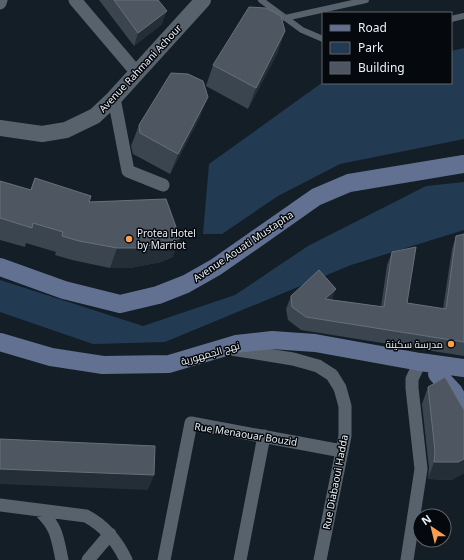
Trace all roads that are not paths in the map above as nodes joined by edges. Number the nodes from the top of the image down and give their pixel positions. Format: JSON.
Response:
{"nodes":[{"id":1,"x":1,"y":0,"type":"edge"},
{"id":2,"x":76,"y":0,"type":"edge"},
{"id":3,"x":203,"y":0,"type":"edge"},
{"id":4,"x":261,"y":0,"type":"edge"},
{"id":5,"x":366,"y":0,"type":"edge"},
{"id":6,"x":0,"y":3,"type":"edge"},
{"id":7,"x":464,"y":16,"type":"edge"},
{"id":8,"x":285,"y":18,"type":"junction"},
{"id":9,"x":452,"y":18,"type":"edge"},
{"id":10,"x":322,"y":39,"type":"edge"},
{"id":11,"x":137,"y":73,"type":"junction"},
{"id":12,"x":114,"y":98,"type":"junction"},
{"id":13,"x":0,"y":128,"type":"edge"},
{"id":14,"x":464,"y":164,"type":"edge"},
{"id":15,"x":163,"y":185,"type":"dead end"},
{"id":16,"x":0,"y":267,"type":"edge"},
{"id":17,"x":0,"y":342,"type":"edge"},
{"id":18,"x":225,"y":348,"type":"junction"},
{"id":19,"x":420,"y":362,"type":"junction"},
{"id":20,"x":464,"y":368,"type":"edge"},
{"id":21,"x":464,"y":410,"type":"edge"},
{"id":22,"x":264,"y":436,"type":"junction"},
{"id":23,"x":342,"y":451,"type":"junction"},
{"id":24,"x":0,"y":506,"type":"edge"},
{"id":25,"x":39,"y":510,"type":"junction"},
{"id":26,"x":110,"y":534,"type":"junction"},
{"id":27,"x":62,"y":560,"type":"edge"},
{"id":28,"x":88,"y":560,"type":"edge"},
{"id":29,"x":126,"y":560,"type":"edge"},
{"id":30,"x":164,"y":560,"type":"edge"},
{"id":31,"x":240,"y":560,"type":"edge"},
{"id":32,"x":320,"y":560,"type":"edge"},
{"id":33,"x":406,"y":560,"type":"edge"}],
"edges":[{"from":1,"to":6,"type":"street"},
{"from":2,"to":11,"type":"street"},
{"from":3,"to":11,"type":"street","name":"Avenue Rahmani Achour"},
{"from":4,"to":8,"type":"lane"},
{"from":5,"to":8,"type":"lane"},
{"from":7,"to":9,"type":"lane"},
{"from":8,"to":10,"type":"lane"},
{"from":11,"to":12,"type":"street","name":"Avenue Rahmani Achour"},
{"from":12,"to":13,"type":"street","name":"Avenue Rahmani Achour"},
{"from":12,"to":15,"type":"street"},
{"from":14,"to":16,"type":"main road","name":"Avenue Aouati Mustapha"},
{"from":17,"to":18,"type":"main road","name":"نهج الجمهورية"},
{"from":18,"to":19,"type":"main road","name":"نهج الجمهورية"},
{"from":18,"to":23,"type":"street","name":"Rue Diabaoui Hadda"},
{"from":19,"to":20,"type":"main road","name":"نهج الجمهورية"},
{"from":19,"to":21,"type":"main road"},
{"from":19,"to":33,"type":"street"},
{"from":22,"to":23,"type":"street","name":"Rue Menaouar Bouzid"},
{"from":22,"to":30,"type":"street","name":"Rue Menaouar Bouzid"},
{"from":22,"to":31,"type":"street"},
{"from":23,"to":32,"type":"street","name":"Rue Diabaoui Hadda"},
{"from":24,"to":25,"type":"street"},
{"from":25,"to":26,"type":"street"},
{"from":25,"to":27,"type":"street"},
{"from":26,"to":28,"type":"street"},
{"from":26,"to":29,"type":"street"}]}
